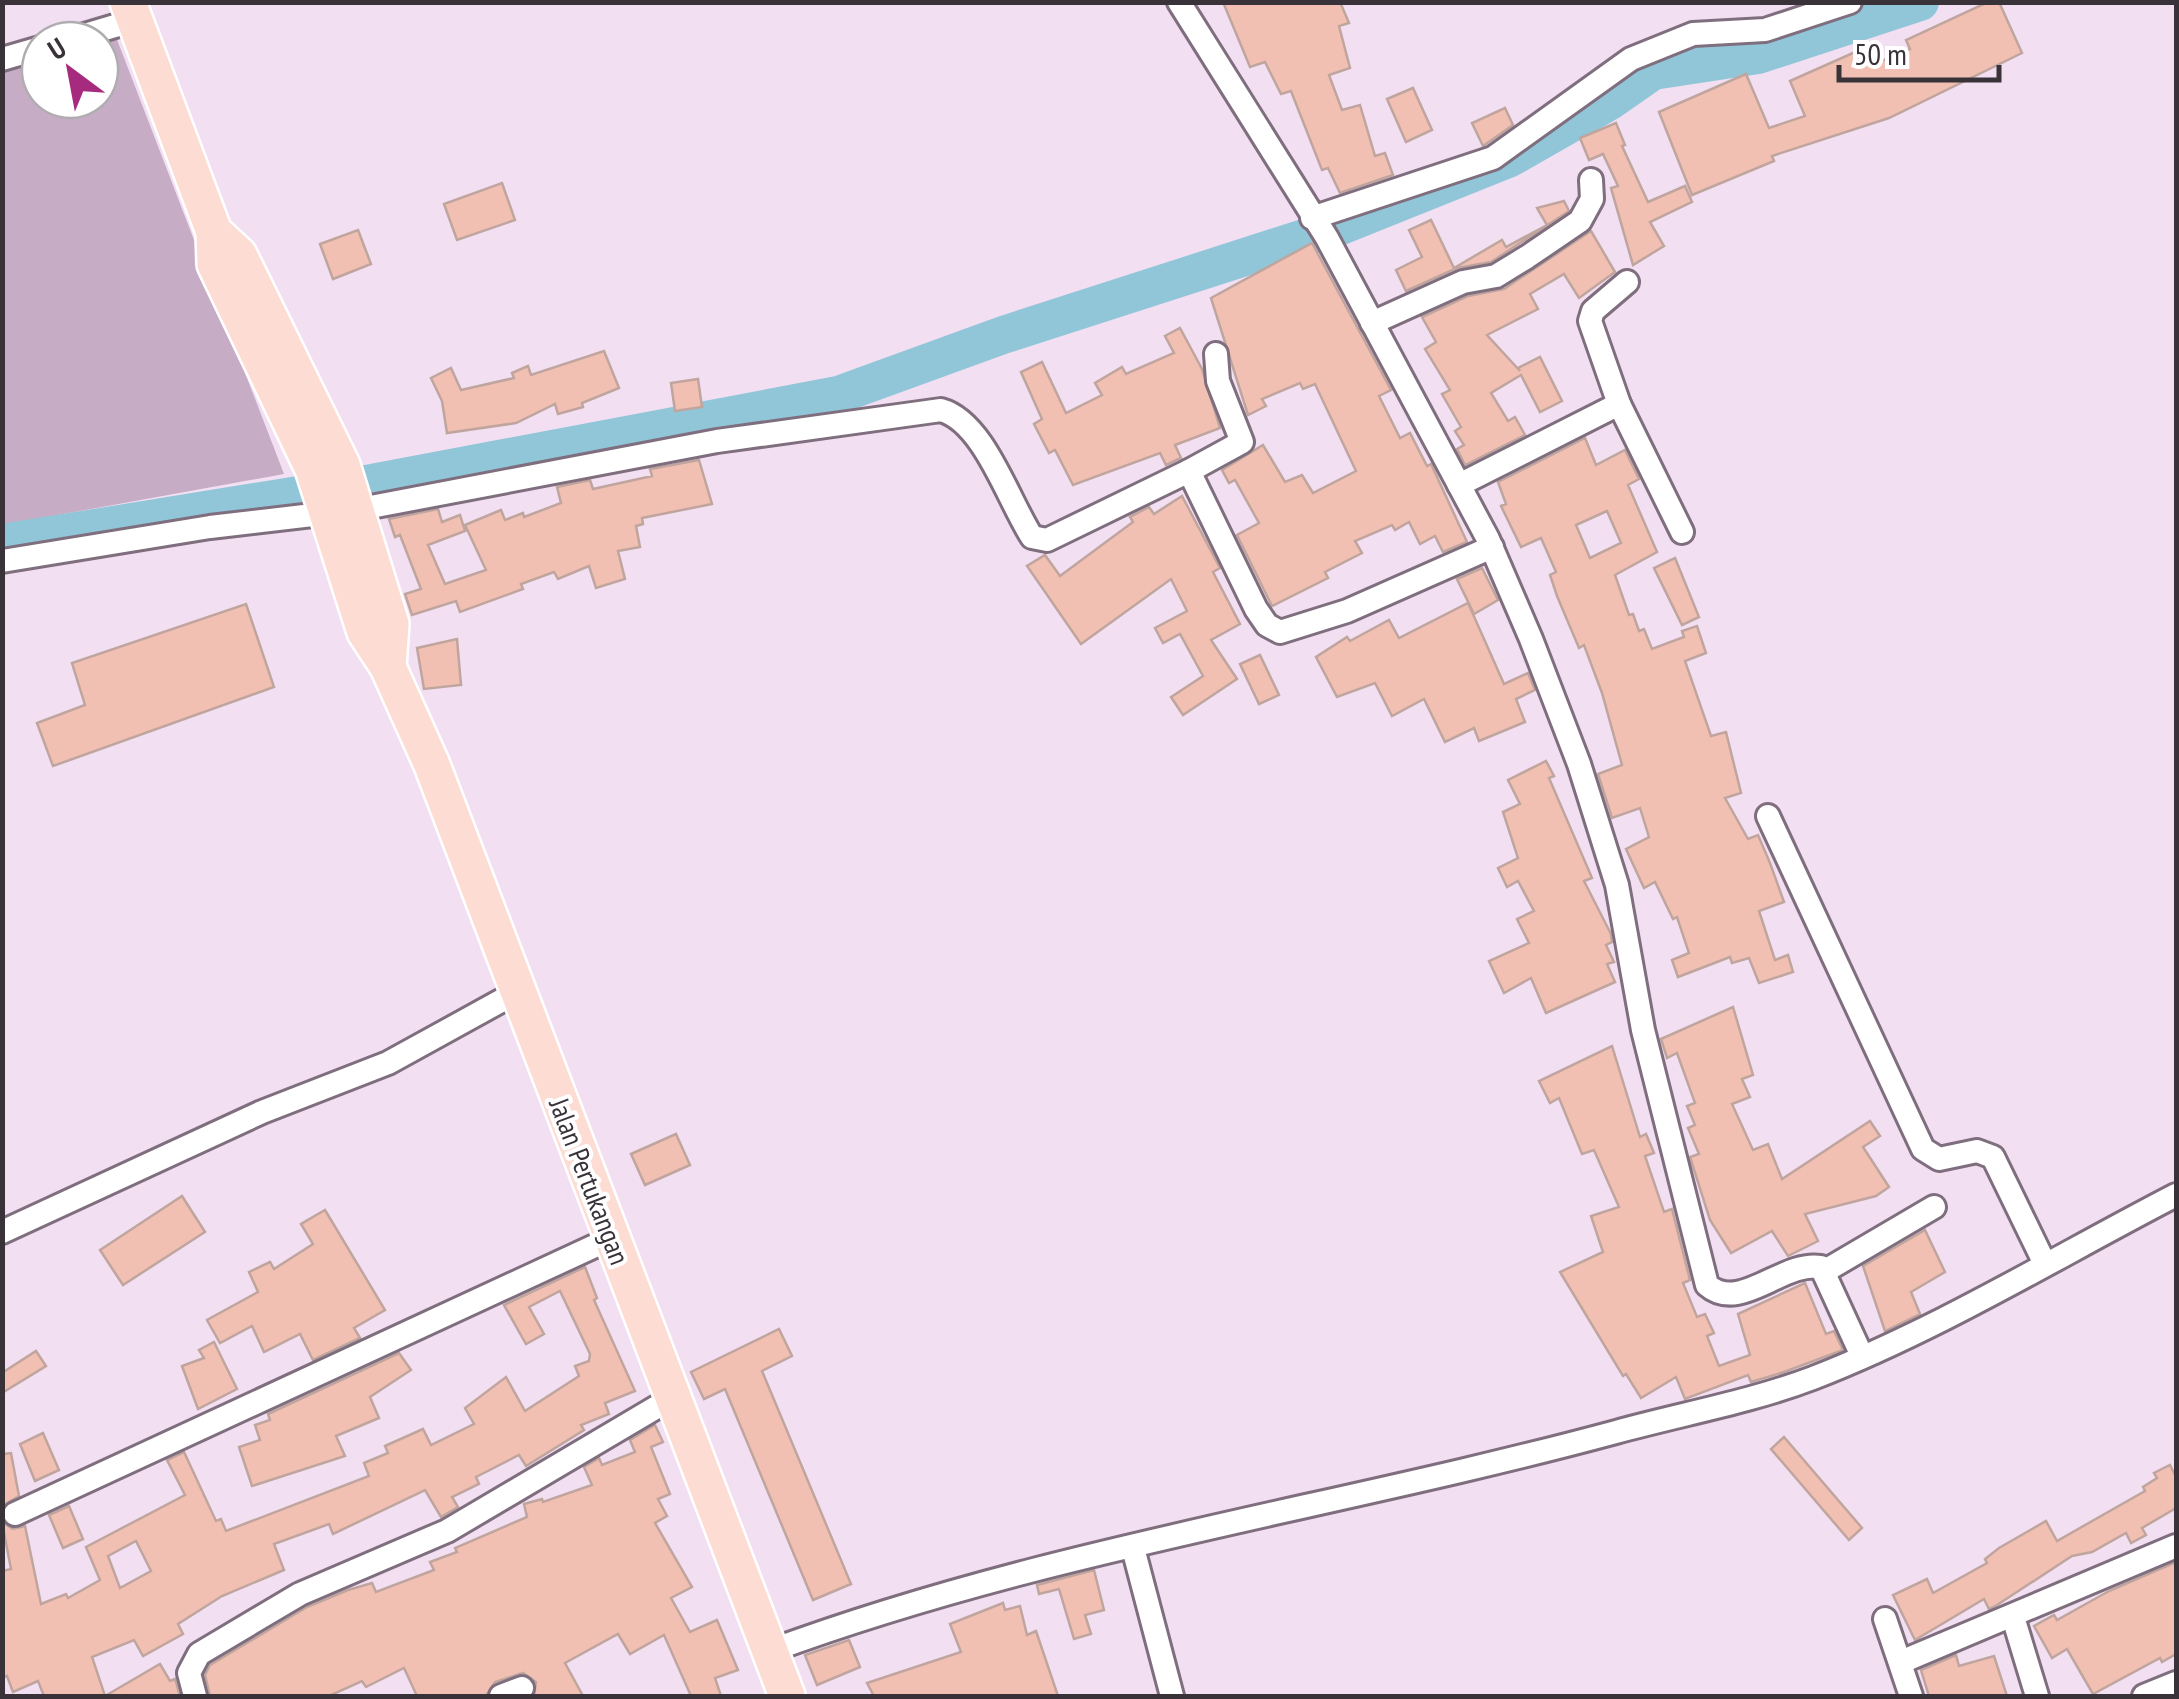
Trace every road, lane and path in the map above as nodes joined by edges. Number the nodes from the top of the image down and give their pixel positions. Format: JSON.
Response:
{"nodes":[{"id":1,"x":1179,"y":2,"type":"edge"},
{"id":2,"x":1850,"y":2,"type":"edge"},
{"id":3,"x":132,"y":12,"type":"edge"},
{"id":4,"x":1591,"y":180,"type":"dead end"},
{"id":5,"x":1320,"y":228,"type":"junction"},
{"id":6,"x":1628,"y":282,"type":"dead end"},
{"id":7,"x":1372,"y":323,"type":"junction"},
{"id":8,"x":1216,"y":354,"type":"dead end"},
{"id":9,"x":1620,"y":404,"type":"junction"},
{"id":10,"x":1189,"y":471,"type":"junction"},
{"id":11,"x":1459,"y":485,"type":"junction"},
{"id":12,"x":335,"y":492,"type":"junction"},
{"id":13,"x":1682,"y":532,"type":"dead end"},
{"id":14,"x":1492,"y":547,"type":"junction"},
{"id":15,"x":2,"y":561,"type":"edge"},
{"id":16,"x":1768,"y":816,"type":"dead end"},
{"id":17,"x":517,"y":992,"type":"junction"},
{"id":18,"x":2176,"y":1195,"type":"edge"},
{"id":19,"x":1934,"y":1207,"type":"dead end"},
{"id":20,"x":2,"y":1232,"type":"edge"},
{"id":21,"x":612,"y":1238,"type":"junction"},
{"id":22,"x":2045,"y":1264,"type":"junction"},
{"id":23,"x":1825,"y":1271,"type":"junction"},
{"id":24,"x":1862,"y":1356,"type":"junction"},
{"id":25,"x":672,"y":1398,"type":"junction"},
{"id":26,"x":14,"y":1514,"type":"dead end"},
{"id":27,"x":2176,"y":1546,"type":"edge"},
{"id":28,"x":1133,"y":1548,"type":"junction"},
{"id":29,"x":2013,"y":1617,"type":"junction"},
{"id":30,"x":1885,"y":1619,"type":"dead end"},
{"id":31,"x":770,"y":1651,"type":"junction"},
{"id":32,"x":1901,"y":1662,"type":"junction"},
{"id":33,"x":2176,"y":1683,"type":"edge"},
{"id":34,"x":195,"y":1696,"type":"edge"},
{"id":35,"x":788,"y":1696,"type":"edge"},
{"id":36,"x":1172,"y":1696,"type":"edge"},
{"id":37,"x":1911,"y":1696,"type":"edge"},
{"id":38,"x":2037,"y":1696,"type":"edge"},
{"id":39,"x":2144,"y":1696,"type":"edge"}],
"edges":[{"from":1,"to":5,"type":"street"},
{"from":2,"to":5,"type":"street"},
{"from":3,"to":12,"type":"main road","name":"Jalan Pertukangan"},
{"from":4,"to":7,"type":"street"},
{"from":5,"to":7,"type":"street"},
{"from":6,"to":9,"type":"street"},
{"from":7,"to":11,"type":"street"},
{"from":8,"to":10,"type":"street"},
{"from":9,"to":11,"type":"street"},
{"from":9,"to":13,"type":"street"},
{"from":10,"to":12,"type":"street"},
{"from":10,"to":14,"type":"street"},
{"from":11,"to":14,"type":"street"},
{"from":12,"to":15,"type":"street"},
{"from":12,"to":17,"type":"main road","name":"Jalan Pertukangan"},
{"from":14,"to":23,"type":"street"},
{"from":16,"to":22,"type":"street"},
{"from":17,"to":20,"type":"street"},
{"from":17,"to":21,"type":"main road","name":"Jalan Pertukangan"},
{"from":18,"to":22,"type":"street"},
{"from":19,"to":23,"type":"street"},
{"from":21,"to":25,"type":"main road","name":"Jalan Pertukangan"},
{"from":21,"to":26,"type":"street"},
{"from":22,"to":24,"type":"street"},
{"from":23,"to":24,"type":"street"},
{"from":24,"to":28,"type":"street"},
{"from":25,"to":31,"type":"main road","name":"Jalan Pertukangan"},
{"from":25,"to":34,"type":"street"},
{"from":27,"to":29,"type":"street"},
{"from":28,"to":31,"type":"street"},
{"from":28,"to":36,"type":"street"},
{"from":29,"to":32,"type":"street"},
{"from":29,"to":38,"type":"street"},
{"from":30,"to":32,"type":"street"},
{"from":31,"to":35,"type":"main road","name":"Jalan Pertukangan"},
{"from":32,"to":37,"type":"street"},
{"from":33,"to":39,"type":"street"}]}
